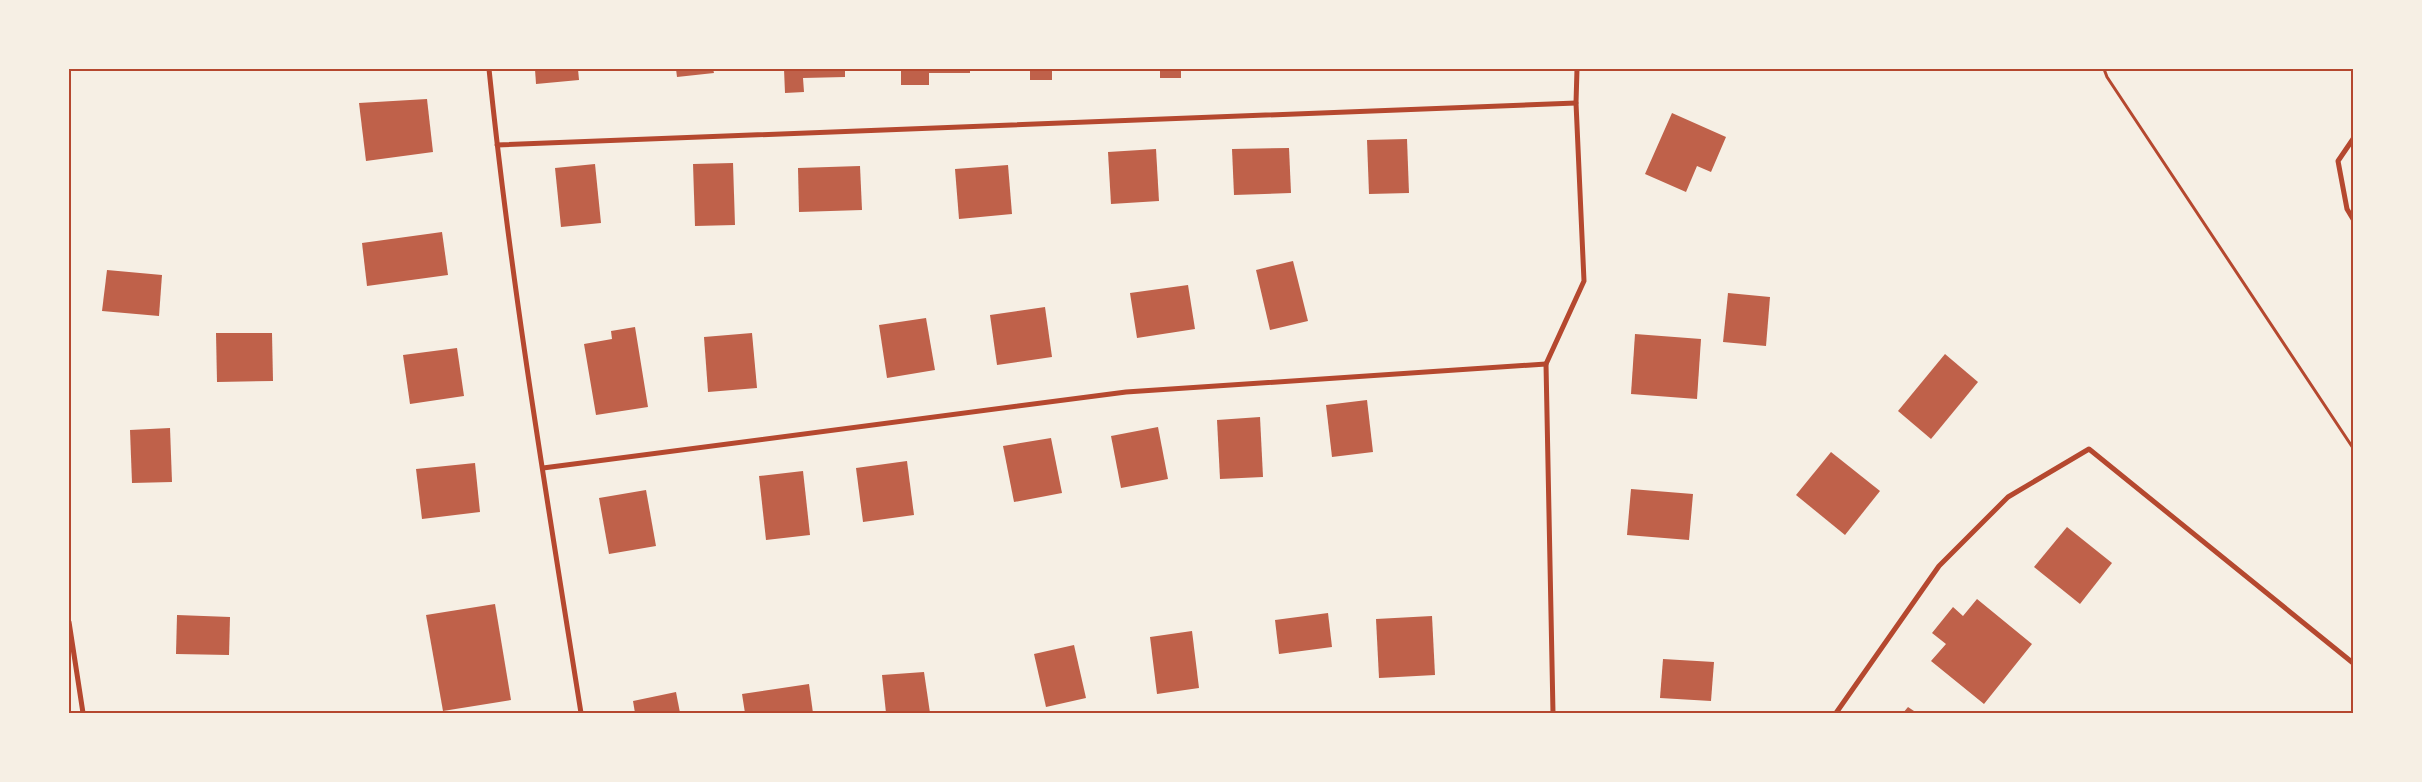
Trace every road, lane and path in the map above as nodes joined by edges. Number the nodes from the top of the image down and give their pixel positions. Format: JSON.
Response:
{"nodes":[{"id":1,"x":489,"y":69,"type":"edge"},
{"id":2,"x":1577,"y":69,"type":"edge"},
{"id":3,"x":2104,"y":69,"type":"edge"},
{"id":4,"x":1576,"y":103,"type":"junction"},
{"id":5,"x":2353,"y":140,"type":"edge"},
{"id":6,"x":497,"y":146,"type":"junction"},
{"id":7,"x":2353,"y":218,"type":"edge"},
{"id":8,"x":1546,"y":364,"type":"junction"},
{"id":9,"x":2353,"y":448,"type":"edge"},
{"id":10,"x":543,"y":468,"type":"junction"},
{"id":11,"x":69,"y":622,"type":"edge"},
{"id":12,"x":2353,"y":663,"type":"edge"},
{"id":13,"x":83,"y":713,"type":"edge"},
{"id":14,"x":581,"y":713,"type":"edge"},
{"id":15,"x":1553,"y":713,"type":"edge"},
{"id":16,"x":1836,"y":713,"type":"edge"}],
"edges":[{"from":1,"to":6,"type":"street"},
{"from":2,"to":4,"type":"street"},
{"from":3,"to":9,"type":"path"},
{"from":4,"to":6,"type":"street"},
{"from":4,"to":8,"type":"street"},
{"from":5,"to":7,"type":"street"},
{"from":6,"to":10,"type":"street"},
{"from":8,"to":10,"type":"street"},
{"from":8,"to":15,"type":"street"},
{"from":10,"to":14,"type":"street"},
{"from":11,"to":13,"type":"street"},
{"from":12,"to":16,"type":"street"}]}
